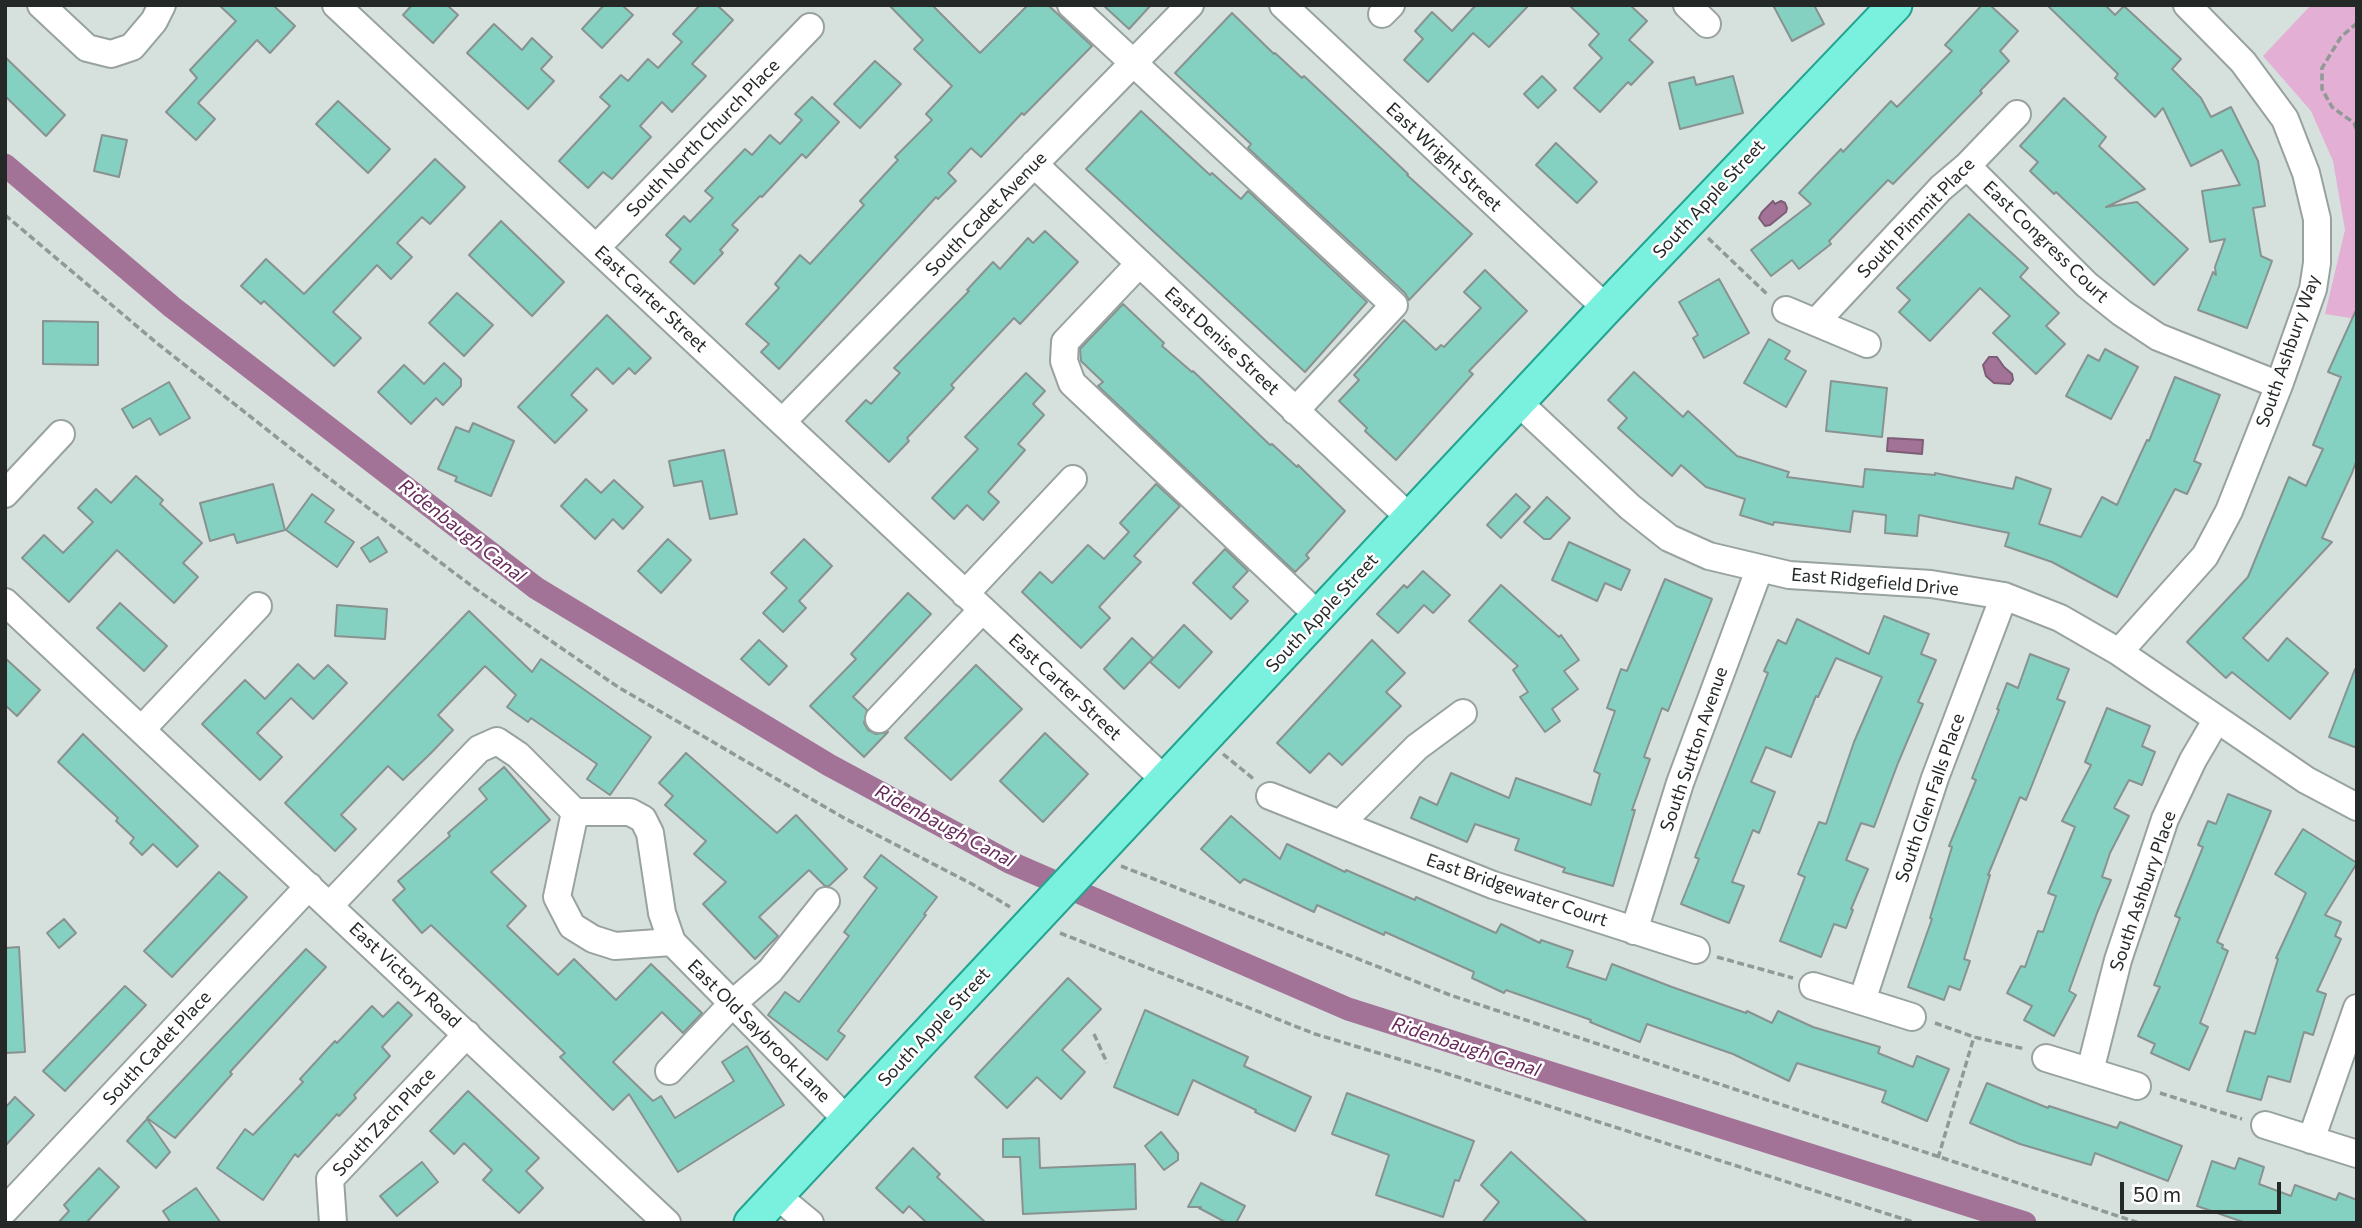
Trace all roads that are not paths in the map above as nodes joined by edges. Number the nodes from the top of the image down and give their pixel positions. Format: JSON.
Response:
{"nodes":[{"id":1,"x":41,"y":5,"type":"edge"},
{"id":2,"x":162,"y":5,"type":"edge"},
{"id":3,"x":336,"y":5,"type":"edge"},
{"id":4,"x":1071,"y":5,"type":"edge"},
{"id":5,"x":1189,"y":5,"type":"edge"},
{"id":6,"x":1283,"y":5,"type":"edge"},
{"id":7,"x":1687,"y":5,"type":"edge"},
{"id":8,"x":1895,"y":5,"type":"edge"},
{"id":9,"x":2187,"y":5,"type":"edge"},
{"id":10,"x":1707,"y":24,"type":"dead end"},
{"id":11,"x":810,"y":27,"type":"dead end"},
{"id":12,"x":1133,"y":63,"type":"junction"},
{"id":13,"x":2017,"y":114,"type":"dead end"},
{"id":14,"x":1034,"y":164,"type":"junction"},
{"id":15,"x":1967,"y":166,"type":"junction"},
{"id":16,"x":597,"y":248,"type":"junction"},
{"id":17,"x":1139,"y":264,"type":"junction"},
{"id":18,"x":1606,"y":308,"type":"junction"},
{"id":19,"x":1786,"y":310,"type":"road end"},
{"id":20,"x":1816,"y":322,"type":"junction"},
{"id":21,"x":1867,"y":344,"type":"dead end"},
{"id":22,"x":2279,"y":385,"type":"junction"},
{"id":23,"x":1518,"y":402,"type":"junction"},
{"id":24,"x":1295,"y":411,"type":"junction"},
{"id":25,"x":782,"y":422,"type":"junction"},
{"id":26,"x":61,"y":434,"type":"dead end"},
{"id":27,"x":1073,"y":479,"type":"dead end"},
{"id":28,"x":5,"y":494,"type":"edge"},
{"id":29,"x":1410,"y":518,"type":"junction"},
{"id":30,"x":1759,"y":570,"type":"junction"},
{"id":31,"x":2004,"y":596,"type":"junction"},
{"id":32,"x":5,"y":602,"type":"edge"},
{"id":33,"x":974,"y":602,"type":"junction"},
{"id":34,"x":258,"y":606,"type":"dead end"},
{"id":35,"x":1319,"y":616,"type":"junction"},
{"id":36,"x":2119,"y":652,"type":"junction"},
{"id":37,"x":1462,"y":713,"type":"dead end"},
{"id":38,"x":879,"y":719,"type":"dead end"},
{"id":39,"x":2217,"y":719,"type":"junction"},
{"id":40,"x":142,"y":729,"type":"junction"},
{"id":41,"x":1166,"y":781,"type":"junction"},
{"id":42,"x":1263,"y":789,"type":"road end"},
{"id":43,"x":2357,"y":807,"type":"edge"},
{"id":44,"x":575,"y":812,"type":"junction"},
{"id":45,"x":1340,"y":824,"type":"junction"},
{"id":46,"x":309,"y":886,"type":"junction"},
{"id":47,"x":826,"y":901,"type":"dead end"},
{"id":48,"x":330,"y":905,"type":"junction"},
{"id":49,"x":1634,"y":931,"type":"junction"},
{"id":50,"x":672,"y":942,"type":"junction"},
{"id":51,"x":1706,"y":953,"type":"road end"},
{"id":52,"x":1803,"y":982,"type":"road end"},
{"id":53,"x":1862,"y":1001,"type":"junction"},
{"id":54,"x":733,"y":1003,"type":"junction"},
{"id":55,"x":2357,"y":1008,"type":"edge"},
{"id":56,"x":1921,"y":1019,"type":"road end"},
{"id":57,"x":467,"y":1034,"type":"junction"},
{"id":58,"x":2040,"y":1054,"type":"road end"},
{"id":59,"x":668,"y":1071,"type":"dead end"},
{"id":60,"x":2090,"y":1072,"type":"junction"},
{"id":61,"x":2143,"y":1088,"type":"road end"},
{"id":62,"x":847,"y":1120,"type":"junction"},
{"id":63,"x":2255,"y":1123,"type":"road end"},
{"id":64,"x":2311,"y":1140,"type":"junction"},
{"id":65,"x":2357,"y":1154,"type":"edge"},
{"id":66,"x":776,"y":1195,"type":"junction"},
{"id":67,"x":5,"y":1210,"type":"edge"},
{"id":68,"x":333,"y":1223,"type":"edge"},
{"id":69,"x":667,"y":1223,"type":"edge"},
{"id":70,"x":751,"y":1223,"type":"edge"},
{"id":71,"x":810,"y":1223,"type":"edge"}],
"edges":[{"from":1,"to":2,"type":"street"},
{"from":3,"to":16,"type":"street","name":"East Carter Street"},
{"from":4,"to":12,"type":"street"},
{"from":5,"to":12,"type":"street","name":"South Cadet Avenue"},
{"from":6,"to":18,"type":"street","name":"East Wright Street"},
{"from":7,"to":10,"type":"street"},
{"from":8,"to":18,"type":"main road","name":"South Apple Street"},
{"from":9,"to":22,"type":"street","name":"South Ashbury Way"},
{"from":11,"to":16,"type":"street","name":"South North Church Place"},
{"from":12,"to":14,"type":"street","name":"South Cadet Avenue"},
{"from":12,"to":24,"type":"street"},
{"from":13,"to":15,"type":"street","name":"South Pimmit Place"},
{"from":14,"to":17,"type":"street","name":"East Denise Street"},
{"from":14,"to":25,"type":"street","name":"South Cadet Avenue"},
{"from":15,"to":20,"type":"street","name":"South Pimmit Place"},
{"from":15,"to":22,"type":"street","name":"East Congress Court"},
{"from":16,"to":25,"type":"street","name":"East Carter Street"},
{"from":17,"to":24,"type":"street","name":"East Denise Street"},
{"from":17,"to":35,"type":"street"},
{"from":18,"to":23,"type":"main road","name":"South Apple Street"},
{"from":19,"to":20,"type":"street"},
{"from":20,"to":21,"type":"street"},
{"from":22,"to":36,"type":"street","name":"South Ashbury Way"},
{"from":23,"to":29,"type":"main road","name":"South Apple Street"},
{"from":23,"to":30,"type":"street","name":"East Ridgefield Drive"},
{"from":24,"to":29,"type":"street","name":"East Denise Street"},
{"from":25,"to":33,"type":"street","name":"East Carter Street"},
{"from":26,"to":28,"type":"street"},
{"from":27,"to":33,"type":"street"},
{"from":29,"to":35,"type":"main road","name":"South Apple Street"},
{"from":30,"to":31,"type":"street","name":"East Ridgefield Drive"},
{"from":30,"to":49,"type":"street","name":"South Sutton Avenue"},
{"from":31,"to":36,"type":"street","name":"East Ridgefield Drive"},
{"from":31,"to":53,"type":"street","name":"South Glen Falls Place"},
{"from":32,"to":40,"type":"street","name":"East Victory Road"},
{"from":33,"to":38,"type":"street"},
{"from":33,"to":41,"type":"street","name":"East Carter Street"},
{"from":34,"to":40,"type":"street"},
{"from":35,"to":41,"type":"main road","name":"South Apple Street"},
{"from":36,"to":39,"type":"street","name":"East Ridgefield Drive"},
{"from":37,"to":45,"type":"street"},
{"from":39,"to":43,"type":"street","name":"East Ridgefield Drive"},
{"from":39,"to":60,"type":"street","name":"South Ashbury Place"},
{"from":40,"to":46,"type":"street","name":"East Victory Road"},
{"from":41,"to":62,"type":"main road","name":"South Apple Street"},
{"from":42,"to":45,"type":"street","name":"East Bridgewater Court"},
{"from":44,"to":48,"type":"street"},
{"from":44,"to":50,"type":"street","name":"East Old Saybrook Lane"},
{"from":44,"to":50,"type":"street"},
{"from":45,"to":49,"type":"street","name":"East Bridgewater Court"},
{"from":46,"to":48,"type":"street","name":"East Victory Road"},
{"from":46,"to":67,"type":"street","name":"South Cadet Place"},
{"from":47,"to":54,"type":"street"},
{"from":48,"to":57,"type":"street","name":"East Victory Road"},
{"from":49,"to":51,"type":"street","name":"East Bridgewater Court"},
{"from":50,"to":54,"type":"street","name":"East Old Saybrook Lane"},
{"from":52,"to":53,"type":"street"},
{"from":53,"to":56,"type":"street"},
{"from":54,"to":59,"type":"street"},
{"from":54,"to":62,"type":"street","name":"East Old Saybrook Lane"},
{"from":55,"to":64,"type":"street"},
{"from":57,"to":68,"type":"street","name":"South Zach Place"},
{"from":57,"to":69,"type":"street","name":"East Victory Road"},
{"from":58,"to":60,"type":"street"},
{"from":60,"to":61,"type":"street"},
{"from":62,"to":66,"type":"main road","name":"South Apple Street"},
{"from":63,"to":64,"type":"street"},
{"from":64,"to":65,"type":"street"},
{"from":66,"to":70,"type":"main road","name":"South Apple Street"},
{"from":66,"to":71,"type":"street"}]}
